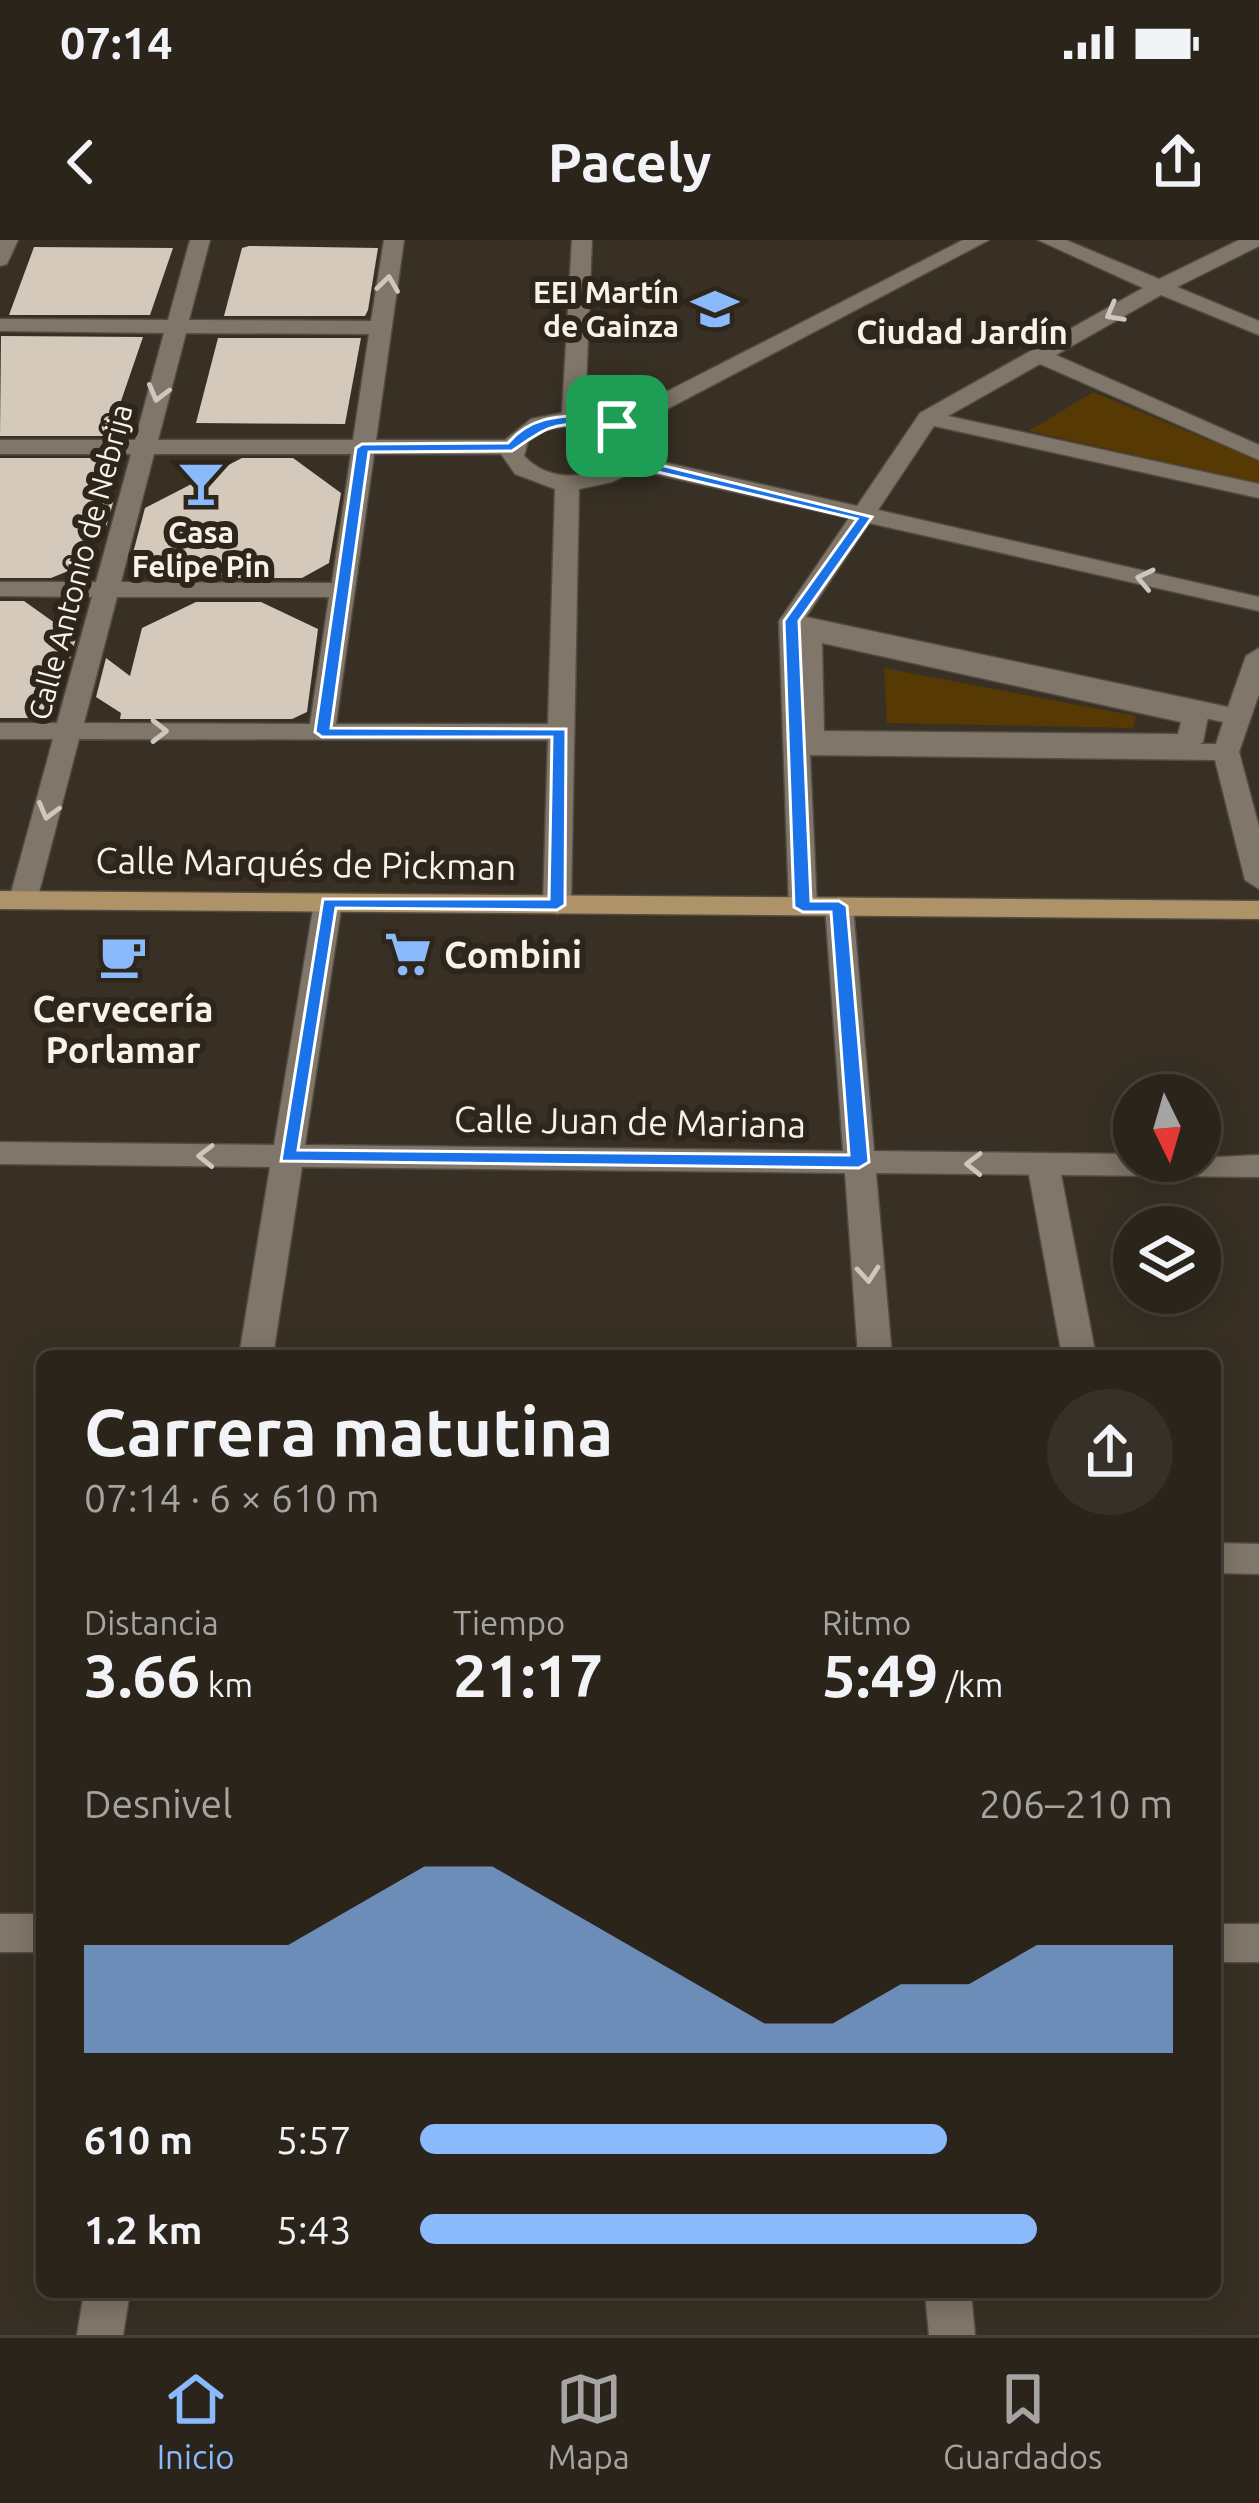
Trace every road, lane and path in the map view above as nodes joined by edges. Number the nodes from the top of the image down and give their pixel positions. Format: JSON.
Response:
{"nodes":[{"id":1,"x":8,"y":240,"type":"edge"},
{"id":2,"x":200,"y":240,"type":"edge"},
{"id":3,"x":394,"y":240,"type":"edge"},
{"id":4,"x":582,"y":240,"type":"edge"},
{"id":5,"x":979,"y":240,"type":"edge"},
{"id":6,"x":1048,"y":240,"type":"edge"},
{"id":7,"x":1255,"y":240,"type":"edge"},
{"id":8,"x":0,"y":260,"type":"edge"},
{"id":9,"x":1160,"y":287,"type":"junction"},
{"id":10,"x":0,"y":326,"type":"edge"},
{"id":11,"x":176,"y":326,"type":"junction"},
{"id":12,"x":382,"y":328,"type":"junction"},
{"id":13,"x":1259,"y":329,"type":"edge"},
{"id":14,"x":1038,"y":355,"type":"junction"},
{"id":15,"x":573,"y":418,"type":"junction"},
{"id":16,"x":928,"y":418,"type":"junction"},
{"id":17,"x":617,"y":426,"type":"junction"},
{"id":18,"x":0,"y":447,"type":"edge"},
{"id":19,"x":143,"y":447,"type":"junction"},
{"id":20,"x":512,"y":447,"type":"junction"},
{"id":21,"x":362,"y":448,"type":"junction"},
{"id":22,"x":1259,"y":454,"type":"edge"},
{"id":23,"x":633,"y":463,"type":"junction"},
{"id":24,"x":567,"y":483,"type":"junction"},
{"id":25,"x":1259,"y":491,"type":"edge"},
{"id":26,"x":865,"y":517,"type":"junction"},
{"id":27,"x":0,"y":590,"type":"edge"},
{"id":28,"x":107,"y":590,"type":"junction"},
{"id":29,"x":342,"y":590,"type":"junction"},
{"id":30,"x":1259,"y":604,"type":"edge"},
{"id":31,"x":791,"y":621,"type":"junction"},
{"id":32,"x":1259,"y":656,"type":"edge"},
{"id":33,"x":1238,"y":717,"type":"junction"},
{"id":34,"x":0,"y":730,"type":"edge"},
{"id":35,"x":70,"y":731,"type":"junction"},
{"id":36,"x":322,"y":732,"type":"junction"},
{"id":37,"x":560,"y":733,"type":"junction"},
{"id":38,"x":1190,"y":742,"type":"joint"},
{"id":39,"x":796,"y":748,"type":"junction"},
{"id":40,"x":1226,"y":752,"type":"junction"},
{"id":41,"x":1259,"y":880,"type":"edge"},
{"id":42,"x":12,"y":900,"type":"edge"},
{"id":43,"x":328,"y":903,"type":"junction"},
{"id":44,"x":557,"y":905,"type":"junction"},
{"id":45,"x":839,"y":906,"type":"junction"},
{"id":46,"x":803,"y":907,"type":"junction"},
{"id":47,"x":1259,"y":910,"type":"edge"},
{"id":48,"x":0,"y":1153,"type":"edge"},
{"id":49,"x":288,"y":1156,"type":"junction"},
{"id":50,"x":859,"y":1162,"type":"junction"},
{"id":51,"x":1042,"y":1164,"type":"junction"},
{"id":52,"x":1259,"y":1166,"type":"edge"},
{"id":53,"x":257,"y":1350,"type":"edge"},
{"id":54,"x":875,"y":1350,"type":"edge"},
{"id":55,"x":1078,"y":1350,"type":"edge"},
{"id":56,"x":1221,"y":1558,"type":"edge"},
{"id":57,"x":1259,"y":1558,"type":"edge"},
{"id":58,"x":0,"y":1933,"type":"edge"},
{"id":59,"x":36,"y":1933,"type":"edge"},
{"id":60,"x":1221,"y":1943,"type":"edge"},
{"id":61,"x":1259,"y":1943,"type":"edge"},
{"id":62,"x":106,"y":2298,"type":"edge"},
{"id":63,"x":949,"y":2298,"type":"edge"},
{"id":64,"x":100,"y":2335,"type":"edge"},
{"id":65,"x":952,"y":2335,"type":"edge"}],
"edges":[{"from":1,"to":8,"type":"street"},
{"from":2,"to":11,"type":"street","name":"Calle Antonio de Nebrija"},
{"from":12,"to":3,"type":"street","one_way":true},
{"from":4,"to":15,"type":"street"},
{"from":5,"to":17,"type":"street"},
{"from":6,"to":9,"type":"street"},
{"from":7,"to":9,"type":"street"},
{"from":9,"to":13,"type":"street"},
{"from":9,"to":14,"type":"street","one_way":true},
{"from":10,"to":11,"type":"street"},
{"from":11,"to":12,"type":"street"},
{"from":11,"to":19,"type":"street","name":"Calle Antonio de Nebrija","one_way":true},
{"from":12,"to":21,"type":"street"},
{"from":14,"to":16,"type":"street"},
{"from":14,"to":22,"type":"street"},
{"from":15,"to":17,"type":"street"},
{"from":15,"to":20,"type":"street"},
{"from":16,"to":25,"type":"street"},
{"from":16,"to":26,"type":"street"},
{"from":17,"to":23,"type":"street"},
{"from":18,"to":19,"type":"street"},
{"from":19,"to":21,"type":"street"},
{"from":19,"to":28,"type":"street","name":"Calle Antonio de Nebrija"},
{"from":20,"to":21,"type":"street"},
{"from":20,"to":24,"type":"street"},
{"from":21,"to":29,"type":"street"},
{"from":23,"to":24,"type":"street"},
{"from":23,"to":26,"type":"street"},
{"from":24,"to":37,"type":"street"},
{"from":30,"to":26,"type":"street","one_way":true},
{"from":26,"to":31,"type":"street"},
{"from":27,"to":28,"type":"street"},
{"from":28,"to":29,"type":"street"},
{"from":28,"to":35,"type":"street","name":"Calle Antonio de Nebrija"},
{"from":29,"to":36,"type":"street"},
{"from":31,"to":33,"type":"street"},
{"from":31,"to":39,"type":"street"},
{"from":32,"to":33,"type":"street"},
{"from":33,"to":40,"type":"street"},
{"from":34,"to":35,"type":"street"},
{"from":35,"to":36,"type":"street","one_way":true},
{"from":35,"to":42,"type":"street","name":"Calle Antonio de Nebrija","one_way":true},
{"from":36,"to":37,"type":"street"},
{"from":37,"to":44,"type":"street"},
{"from":38,"to":38,"type":"street"},
{"from":39,"to":40,"type":"street"},
{"from":39,"to":46,"type":"street"},
{"from":40,"to":41,"type":"street"},
{"from":42,"to":43,"type":"main road","name":"Calle Marqués de Pickman"},
{"from":43,"to":44,"type":"main road","name":"Calle Marqués de Pickman"},
{"from":43,"to":49,"type":"street"},
{"from":44,"to":46,"type":"main road","name":"Calle Marqués de Pickman"},
{"from":45,"to":46,"type":"main road","name":"Calle Marqués de Pickman"},
{"from":45,"to":47,"type":"main road","name":"Calle Marqués de Pickman"},
{"from":45,"to":50,"type":"street"},
{"from":49,"to":48,"type":"street","name":"Calle Juan de Mariana","one_way":true},
{"from":49,"to":50,"type":"street","name":"Calle Juan de Mariana"},
{"from":49,"to":53,"type":"street"},
{"from":51,"to":50,"type":"street","name":"Calle Juan de Mariana","one_way":true},
{"from":50,"to":54,"type":"street","one_way":true},
{"from":51,"to":52,"type":"street","name":"Calle Juan de Mariana"},
{"from":51,"to":55,"type":"street"},
{"from":56,"to":57,"type":"street"},
{"from":58,"to":59,"type":"street"},
{"from":60,"to":61,"type":"street"},
{"from":62,"to":64,"type":"street"},
{"from":63,"to":65,"type":"street"}]}
